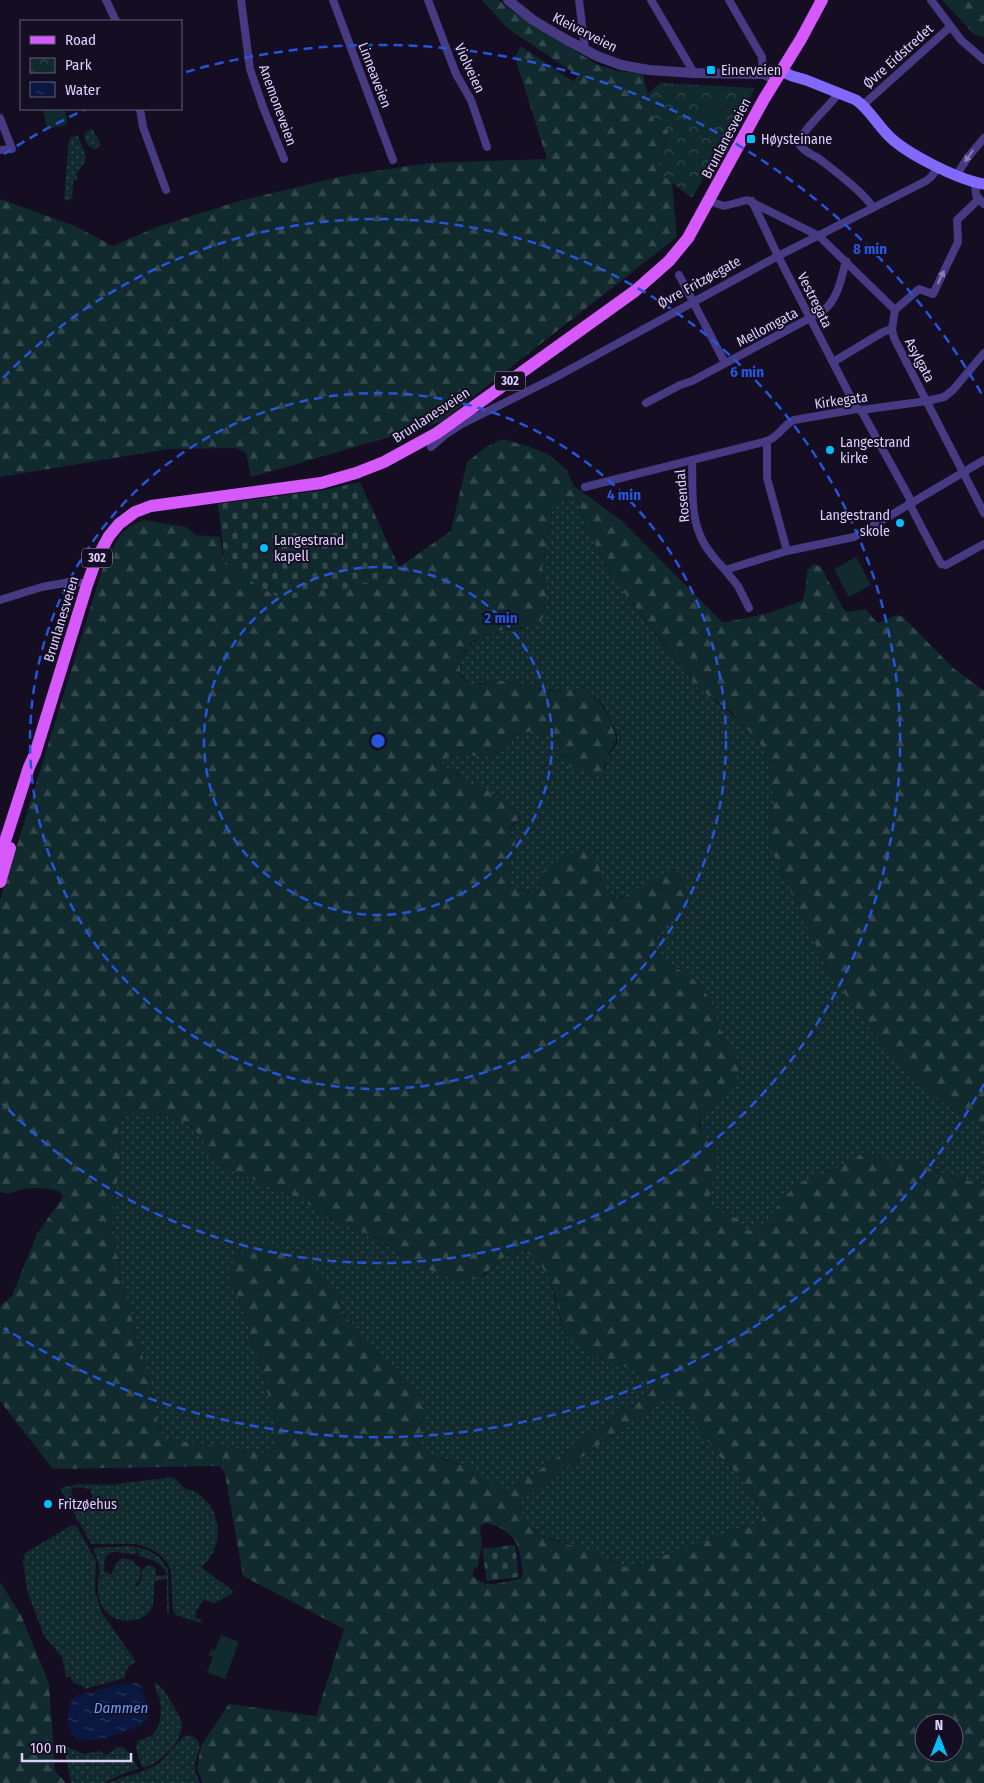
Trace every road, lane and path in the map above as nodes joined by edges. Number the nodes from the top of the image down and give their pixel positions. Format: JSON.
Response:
{"nodes":[{"id":1,"x":106,"y":0,"type":"edge"},
{"id":2,"x":241,"y":0,"type":"edge"},
{"id":3,"x":333,"y":0,"type":"edge"},
{"id":4,"x":428,"y":0,"type":"edge"},
{"id":5,"x":508,"y":0,"type":"edge"},
{"id":6,"x":578,"y":0,"type":"edge"},
{"id":7,"x":651,"y":0,"type":"edge"},
{"id":8,"x":729,"y":0,"type":"edge"},
{"id":9,"x":822,"y":0,"type":"edge"},
{"id":10,"x":931,"y":0,"type":"edge"},
{"id":11,"x":116,"y":20,"type":"edge"},
{"id":12,"x":950,"y":27,"type":"junction"},
{"id":13,"x":585,"y":50,"type":"junction"},
{"id":14,"x":984,"y":60,"type":"edge"},
{"id":15,"x":694,"y":73,"type":"junction"},
{"id":16,"x":763,"y":74,"type":"junction"},
{"id":17,"x":779,"y":75,"type":"junction"},
{"id":18,"x":839,"y":92,"type":"junction"},
{"id":19,"x":863,"y":104,"type":"junction"},
{"id":20,"x":140,"y":110,"type":"edge"},
{"id":21,"x":0,"y":118,"type":"edge"},
{"id":22,"x":984,"y":138,"type":"edge"},
{"id":23,"x":487,"y":147,"type":"dead end"},
{"id":24,"x":0,"y":150,"type":"edge"},
{"id":25,"x":284,"y":158,"type":"dead end"},
{"id":26,"x":393,"y":160,"type":"dead end"},
{"id":27,"x":938,"y":168,"type":"junction"},
{"id":28,"x":956,"y":176,"type":"junction"},
{"id":29,"x":980,"y":183,"type":"edge"},
{"id":30,"x":166,"y":190,"type":"dead end"},
{"id":31,"x":709,"y":201,"type":"junction"},
{"id":32,"x":752,"y":201,"type":"junction"},
{"id":33,"x":981,"y":201,"type":"edge"},
{"id":34,"x":873,"y":208,"type":"junction"},
{"id":35,"x":819,"y":236,"type":"junction"},
{"id":36,"x":778,"y":256,"type":"junction"},
{"id":37,"x":846,"y":262,"type":"junction"},
{"id":38,"x":679,"y":275,"type":"dead end"},
{"id":39,"x":692,"y":303,"type":"junction"},
{"id":40,"x":895,"y":310,"type":"junction"},
{"id":41,"x":810,"y":318,"type":"junction"},
{"id":42,"x":892,"y":329,"type":"junction"},
{"id":43,"x":984,"y":353,"type":"edge"},
{"id":44,"x":833,"y":362,"type":"junction"},
{"id":45,"x":725,"y":363,"type":"junction"},
{"id":46,"x":927,"y":401,"type":"junction"},
{"id":47,"x":646,"y":403,"type":"dead end"},
{"id":48,"x":859,"y":410,"type":"junction"},
{"id":49,"x":767,"y":441,"type":"junction"},
{"id":50,"x":431,"y":447,"type":"dead end"},
{"id":51,"x":984,"y":460,"type":"edge"},
{"id":52,"x":692,"y":461,"type":"junction"},
{"id":53,"x":963,"y":473,"type":"junction"},
{"id":54,"x":585,"y":486,"type":"dead end"},
{"id":55,"x":910,"y":504,"type":"junction"},
{"id":56,"x":984,"y":513,"type":"edge"},
{"id":57,"x":984,"y":544,"type":"edge"},
{"id":58,"x":787,"y":551,"type":"junction"},
{"id":59,"x":725,"y":570,"type":"junction"},
{"id":60,"x":87,"y":585,"type":"junction"},
{"id":61,"x":0,"y":600,"type":"edge"},
{"id":62,"x":749,"y":608,"type":"dead end"},
{"id":63,"x":3,"y":849,"type":"edge"},
{"id":64,"x":0,"y":882,"type":"edge"}],
"edges":[{"from":1,"to":11,"type":"street"},
{"from":2,"to":25,"type":"street","name":"Anemoneveien"},
{"from":3,"to":26,"type":"street","name":"Linneaveien"},
{"from":4,"to":23,"type":"street","name":"Violveien"},
{"from":5,"to":13,"type":"street","name":"Kleiverveien"},
{"from":6,"to":13,"type":"street"},
{"from":7,"to":15,"type":"street"},
{"from":8,"to":16,"type":"street"},
{"from":9,"to":17,"type":"main road","name":"Brunlanesveien","number":"302"},
{"from":10,"to":12,"type":"street"},
{"from":12,"to":14,"type":"street"},
{"from":12,"to":19,"type":"street","name":"Øvre Eidstredet"},
{"from":13,"to":15,"type":"street","name":"Kleiverveien"},
{"from":15,"to":16,"type":"street","name":"Kleiverveien"},
{"from":16,"to":17,"type":"street","name":"Kleiverveien"},
{"from":17,"to":18,"type":"main road"},
{"from":17,"to":31,"type":"main road","name":"Brunlanesveien","number":"302"},
{"from":18,"to":19,"type":"main road"},
{"from":18,"to":34,"type":"street"},
{"from":19,"to":27,"type":"main road"},
{"from":20,"to":30,"type":"street"},
{"from":21,"to":24,"type":"street"},
{"from":22,"to":28,"type":"street","one_way":true},
{"from":27,"to":28,"type":"main road"},
{"from":27,"to":34,"type":"street","name":"Øvre Fritzøegate"},
{"from":28,"to":29,"type":"main road"},
{"from":29,"to":33,"type":"street"},
{"from":31,"to":32,"type":"street"},
{"from":31,"to":60,"type":"main road","name":"Brunlanesveien","number":"302"},
{"from":32,"to":35,"type":"street"},
{"from":32,"to":36,"type":"street","name":"Vestregata"},
{"from":40,"to":33,"type":"street","one_way":true},
{"from":34,"to":35,"type":"street","name":"Øvre Fritzøegate"},
{"from":35,"to":36,"type":"street","name":"Øvre Fritzøegate"},
{"from":35,"to":37,"type":"street"},
{"from":36,"to":39,"type":"street","name":"Øvre Fritzøegate"},
{"from":36,"to":41,"type":"street","name":"Vestregata"},
{"from":37,"to":40,"type":"street"},
{"from":37,"to":41,"type":"street","name":"Mellomgata"},
{"from":38,"to":39,"type":"street"},
{"from":39,"to":45,"type":"street"},
{"from":39,"to":50,"type":"street","name":"Øvre Fritzøegate"},
{"from":40,"to":42,"type":"street","name":"Asylgata"},
{"from":41,"to":44,"type":"street","name":"Vestregata"},
{"from":41,"to":45,"type":"street","name":"Mellomgata"},
{"from":42,"to":44,"type":"street"},
{"from":42,"to":46,"type":"street","name":"Asylgata"},
{"from":43,"to":46,"type":"street","name":"Kirkegata"},
{"from":44,"to":48,"type":"street","name":"Vestregata"},
{"from":45,"to":47,"type":"street","name":"Mellomgata"},
{"from":46,"to":48,"type":"street","name":"Kirkegata"},
{"from":46,"to":53,"type":"street","name":"Asylgata"},
{"from":48,"to":49,"type":"street","name":"Kirkegata"},
{"from":48,"to":55,"type":"street","name":"Vestregata"},
{"from":49,"to":52,"type":"street","name":"Kirkegata"},
{"from":49,"to":58,"type":"street"},
{"from":51,"to":53,"type":"street"},
{"from":52,"to":54,"type":"street","name":"Rosendal"},
{"from":52,"to":59,"type":"street","name":"Rosendal"},
{"from":53,"to":55,"type":"street"},
{"from":53,"to":56,"type":"street","name":"Asylgata"},
{"from":55,"to":57,"type":"street","name":"Vestregata"},
{"from":55,"to":58,"type":"street"},
{"from":58,"to":59,"type":"street"},
{"from":59,"to":62,"type":"street","name":"Rosendal"},
{"from":60,"to":61,"type":"street"},
{"from":60,"to":63,"type":"main road","name":"Brunlanesveien","number":"302"},
{"from":63,"to":64,"type":"main road","name":"Brunlanesveien","number":"302"}]}
